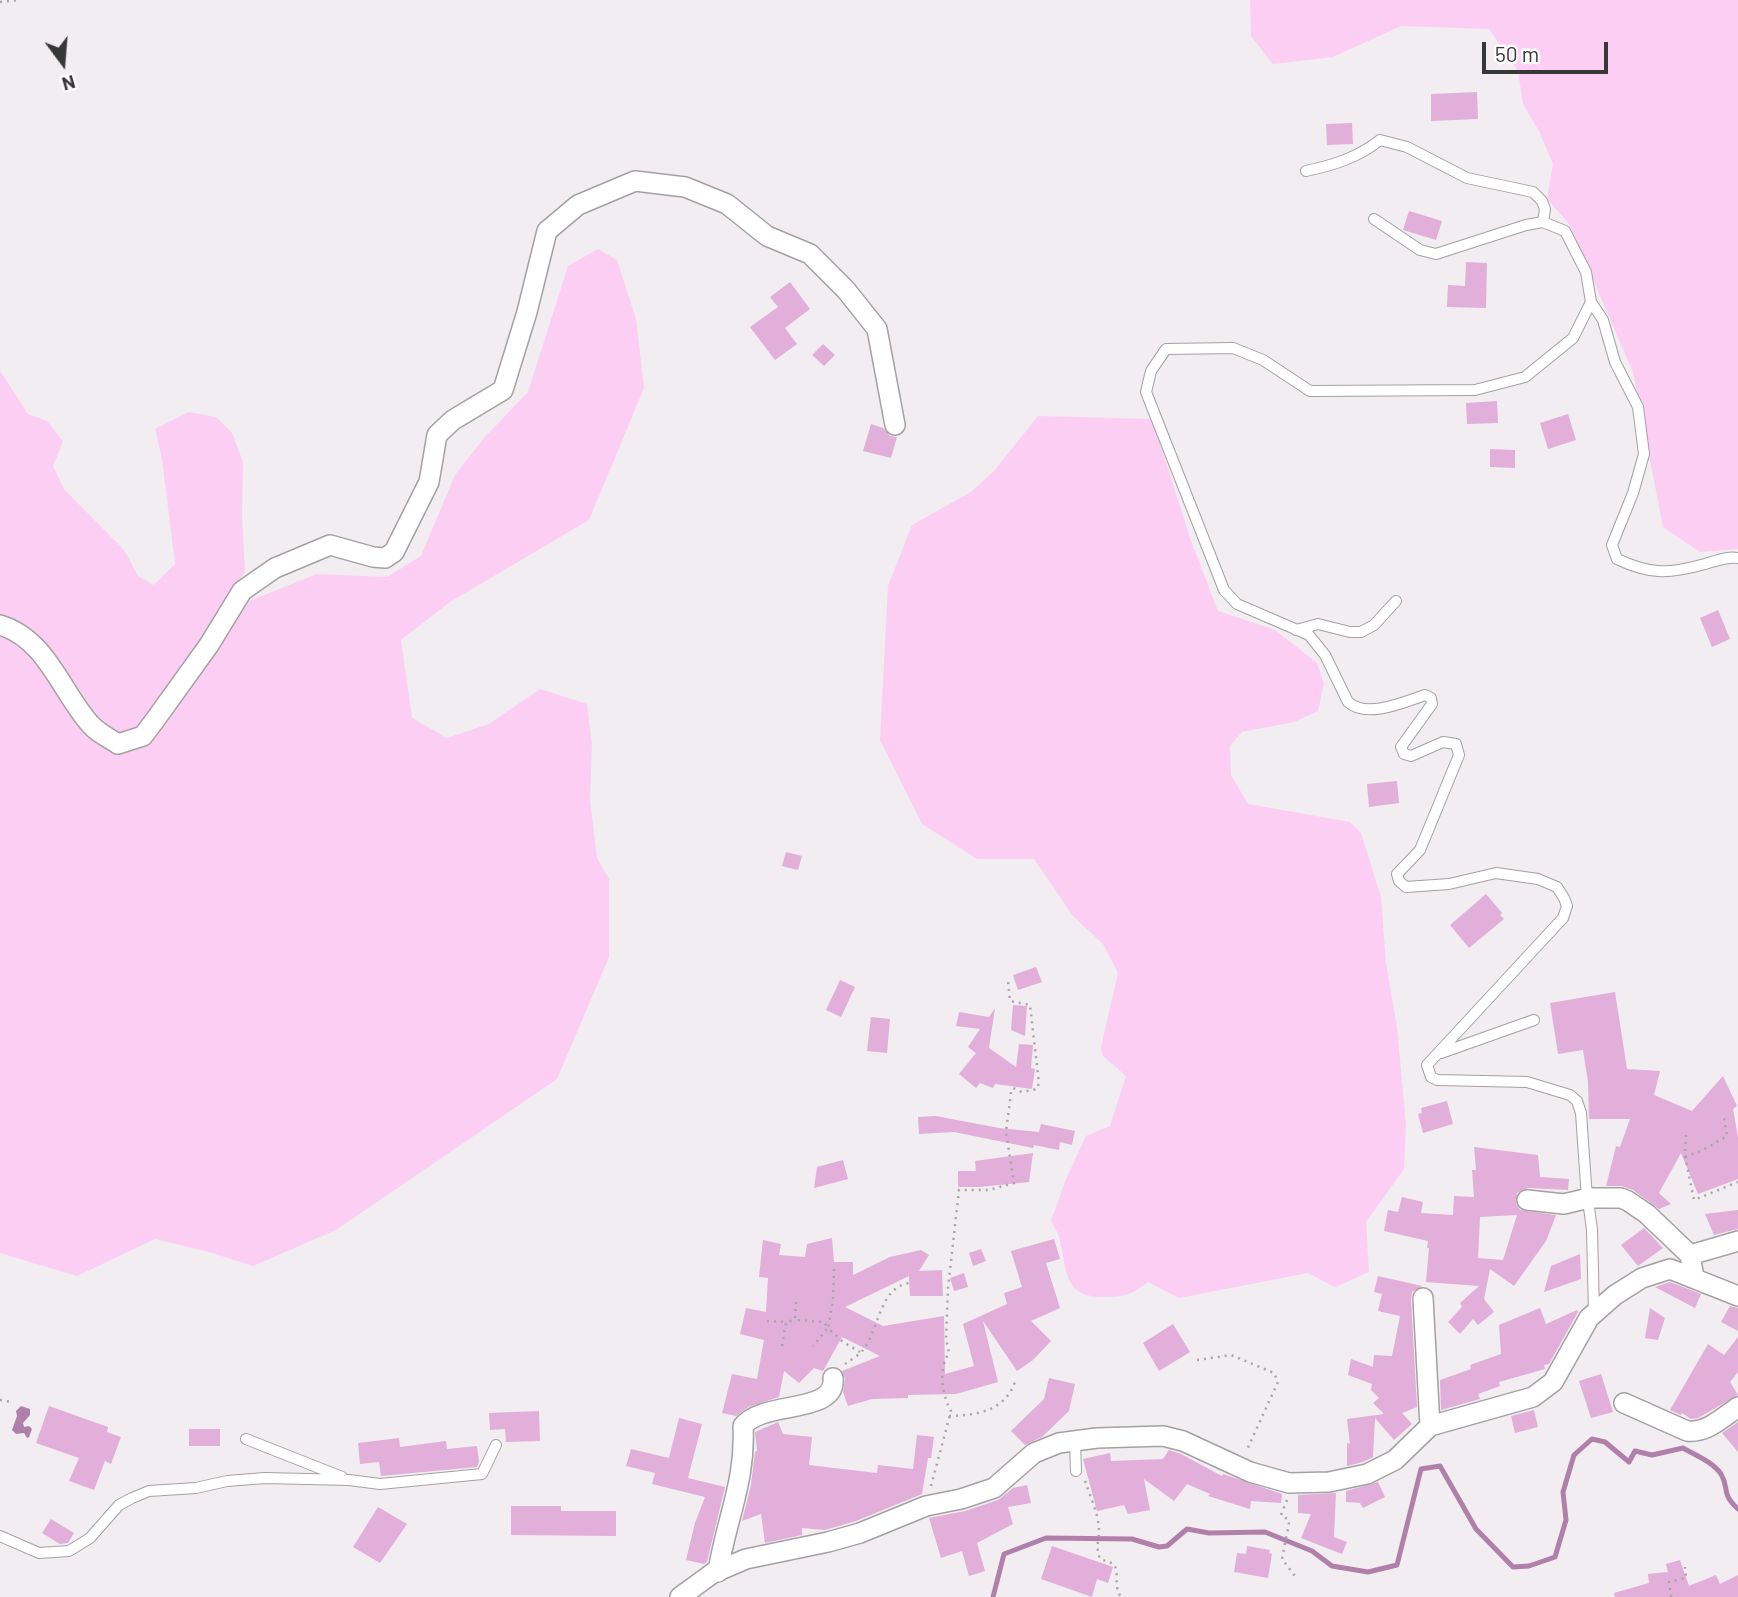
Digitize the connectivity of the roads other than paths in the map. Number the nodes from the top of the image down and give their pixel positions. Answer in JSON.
{"nodes":[{"id":1,"x":1306,"y":170,"type":"dead end"},
{"id":2,"x":1374,"y":219,"type":"dead end"},
{"id":3,"x":1543,"y":222,"type":"junction"},
{"id":4,"x":1591,"y":302,"type":"junction"},
{"id":5,"x":895,"y":425,"type":"dead end"},
{"id":6,"x":1738,"y":558,"type":"edge"},
{"id":7,"x":1395,"y":601,"type":"dead end"},
{"id":8,"x":0,"y":625,"type":"edge"},
{"id":9,"x":1295,"y":630,"type":"junction"},
{"id":10,"x":1534,"y":1020,"type":"dead end"},
{"id":11,"x":1437,"y":1054,"type":"junction"},
{"id":12,"x":1589,"y":1198,"type":"junction"},
{"id":13,"x":1528,"y":1200,"type":"dead end"},
{"id":14,"x":1738,"y":1241,"type":"edge"},
{"id":15,"x":1689,"y":1255,"type":"junction"},
{"id":16,"x":1694,"y":1278,"type":"junction"},
{"id":17,"x":1738,"y":1296,"type":"edge"},
{"id":18,"x":1423,"y":1298,"type":"dead end"},
{"id":19,"x":1594,"y":1313,"type":"junction"},
{"id":20,"x":833,"y":1378,"type":"road end"},
{"id":21,"x":1624,"y":1403,"type":"dead end"},
{"id":22,"x":1738,"y":1406,"type":"edge"},
{"id":23,"x":1430,"y":1426,"type":"junction"},
{"id":24,"x":246,"y":1439,"type":"dead end"},
{"id":25,"x":1075,"y":1441,"type":"junction"},
{"id":26,"x":496,"y":1445,"type":"dead end"},
{"id":27,"x":1076,"y":1471,"type":"road end"},
{"id":28,"x":349,"y":1480,"type":"junction"},
{"id":29,"x":0,"y":1536,"type":"edge"},
{"id":30,"x":718,"y":1572,"type":"junction"},
{"id":31,"x":680,"y":1597,"type":"edge"}],
"edges":[{"from":1,"to":3,"type":"lane"},
{"from":2,"to":3,"type":"lane"},
{"from":3,"to":4,"type":"lane"},
{"from":4,"to":6,"type":"lane"},
{"from":4,"to":9,"type":"lane"},
{"from":5,"to":8,"type":"street"},
{"from":7,"to":9,"type":"lane"},
{"from":9,"to":11,"type":"lane"},
{"from":10,"to":11,"type":"lane"},
{"from":11,"to":12,"type":"lane"},
{"from":12,"to":13,"type":"street"},
{"from":12,"to":15,"type":"street"},
{"from":12,"to":19,"type":"lane"},
{"from":14,"to":15,"type":"street"},
{"from":15,"to":16,"type":"street"},
{"from":16,"to":17,"type":"street"},
{"from":16,"to":19,"type":"street"},
{"from":18,"to":23,"type":"street"},
{"from":19,"to":23,"type":"street"},
{"from":20,"to":30,"type":"street"},
{"from":21,"to":22,"type":"street"},
{"from":23,"to":25,"type":"street"},
{"from":24,"to":28,"type":"lane"},
{"from":25,"to":27,"type":"lane"},
{"from":25,"to":30,"type":"street"},
{"from":26,"to":28,"type":"lane"},
{"from":28,"to":29,"type":"lane"},
{"from":30,"to":31,"type":"street"}]}
